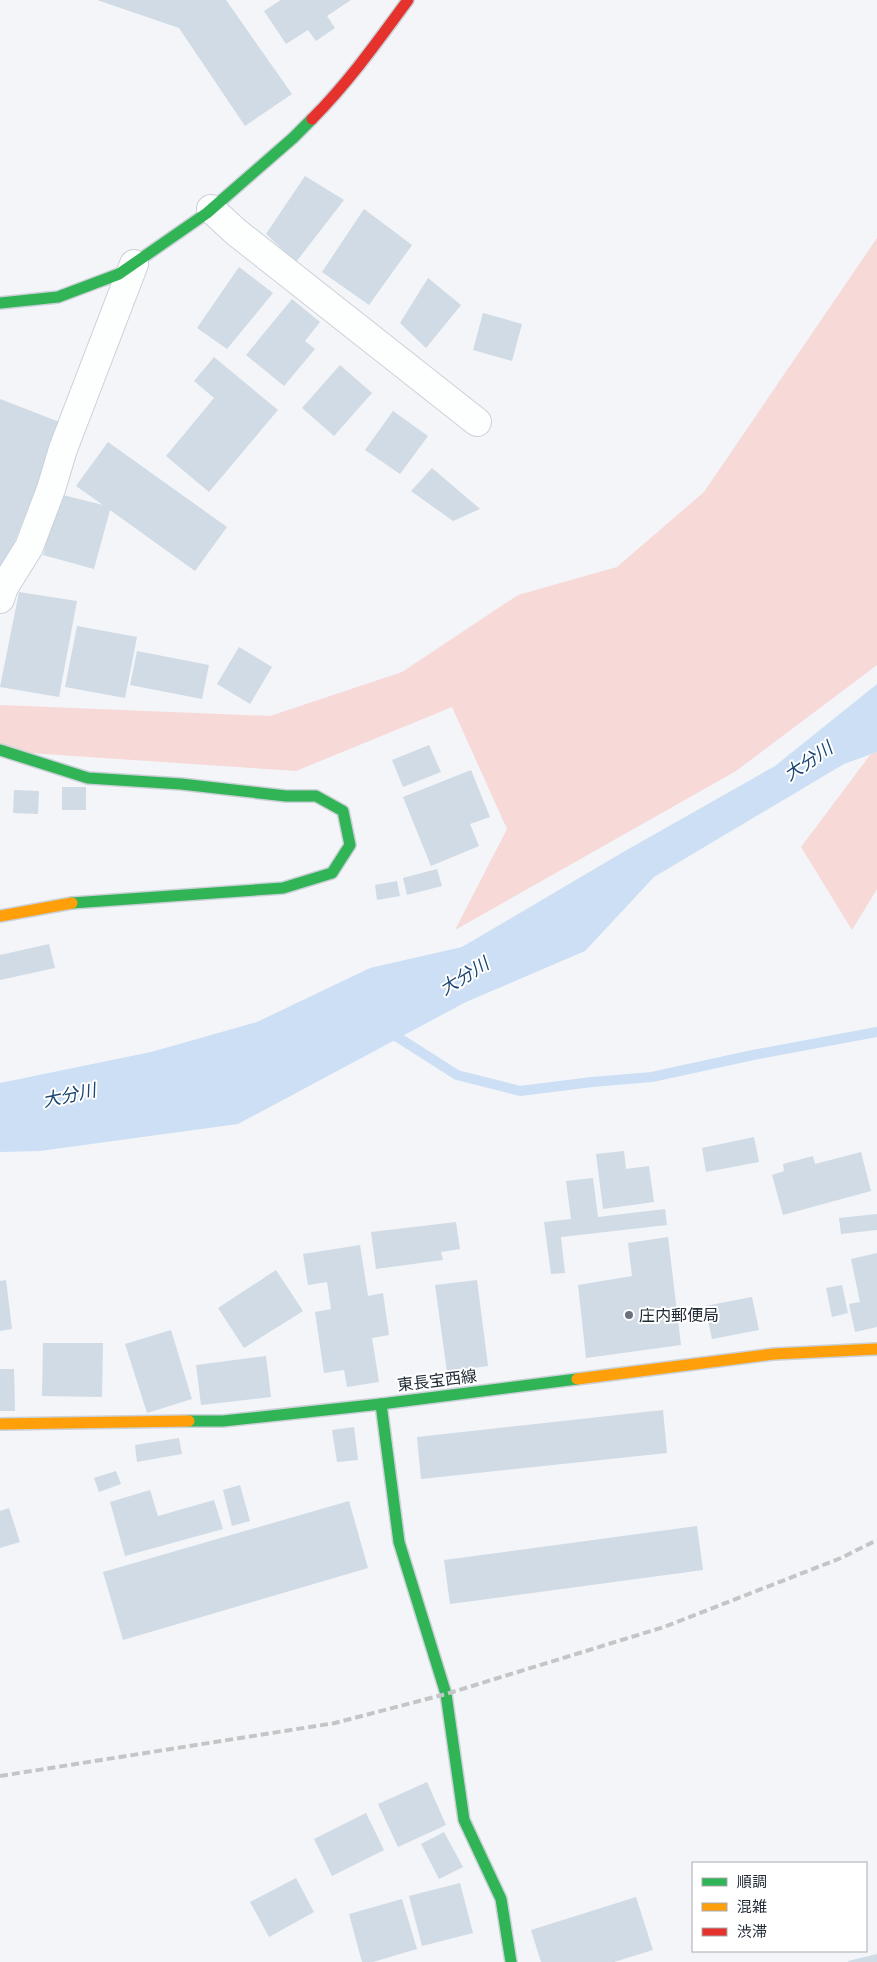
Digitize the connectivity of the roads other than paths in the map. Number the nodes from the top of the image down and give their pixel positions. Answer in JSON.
{"nodes":[{"id":1,"x":408,"y":0,"type":"edge"},
{"id":2,"x":211,"y":209,"type":"junction"},
{"id":3,"x":134,"y":264,"type":"junction"},
{"id":4,"x":0,"y":303,"type":"edge"},
{"id":5,"x":478,"y":422,"type":"dead end"},
{"id":6,"x":0,"y":599,"type":"edge"},
{"id":7,"x":0,"y":750,"type":"edge"},
{"id":8,"x":0,"y":916,"type":"edge"},
{"id":9,"x":877,"y":1349,"type":"edge"},
{"id":10,"x":381,"y":1404,"type":"junction"},
{"id":11,"x":0,"y":1424,"type":"edge"},
{"id":12,"x":511,"y":1962,"type":"edge"}],
"edges":[{"from":1,"to":2,"type":"street"},
{"from":2,"to":3,"type":"street"},
{"from":2,"to":5,"type":"street"},
{"from":3,"to":4,"type":"street"},
{"from":3,"to":6,"type":"street"},
{"from":7,"to":8,"type":"street"},
{"from":9,"to":10,"type":"street","name":"東長宝西線"},
{"from":10,"to":11,"type":"street","name":"東長宝西線"},
{"from":10,"to":12,"type":"street"}]}
